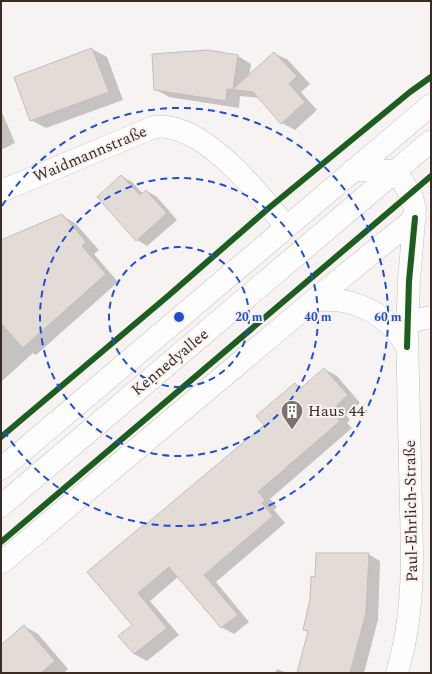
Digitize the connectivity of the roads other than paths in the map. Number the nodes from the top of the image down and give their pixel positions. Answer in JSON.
{"nodes":[{"id":1,"x":431,"y":105,"type":"edge"},
{"id":2,"x":431,"y":141,"type":"edge"},
{"id":3,"x":353,"y":170,"type":"junction"},
{"id":4,"x":396,"y":171,"type":"junction"},
{"id":5,"x":1,"y":191,"type":"edge"},
{"id":6,"x":415,"y":218,"type":"junction"},
{"id":7,"x":286,"y":227,"type":"junction"},
{"id":8,"x":313,"y":301,"type":"junction"},
{"id":9,"x":431,"y":317,"type":"edge"},
{"id":10,"x":408,"y":322,"type":"junction"},
{"id":11,"x":407,"y":347,"type":"junction"},
{"id":12,"x":1,"y":469,"type":"edge"},
{"id":13,"x":1,"y":506,"type":"edge"},
{"id":14,"x":1,"y":563,"type":"edge"},
{"id":15,"x":397,"y":673,"type":"edge"}],
"edges":[{"from":1,"to":3,"type":"street","name":"Kennedyallee"},
{"from":2,"to":4,"type":"street","name":"Kennedyallee"},
{"from":3,"to":4,"type":"street"},
{"from":3,"to":7,"type":"street","name":"Kennedyallee"},
{"from":4,"to":6,"type":"street","name":"Paul-Ehrlich-Straße"},
{"from":4,"to":13,"type":"street","name":"Kennedyallee"},
{"from":5,"to":7,"type":"street","name":"Waidmannstraße"},
{"from":6,"to":8,"type":"street"},
{"from":6,"to":10,"type":"street","name":"Paul-Ehrlich-Straße"},
{"from":7,"to":12,"type":"street","name":"Kennedyallee"},
{"from":8,"to":11,"type":"street"},
{"from":8,"to":14,"type":"street"},
{"from":9,"to":10,"type":"street"},
{"from":10,"to":11,"type":"street","name":"Paul-Ehrlich-Straße"},
{"from":11,"to":15,"type":"street","name":"Paul-Ehrlich-Straße"}]}
